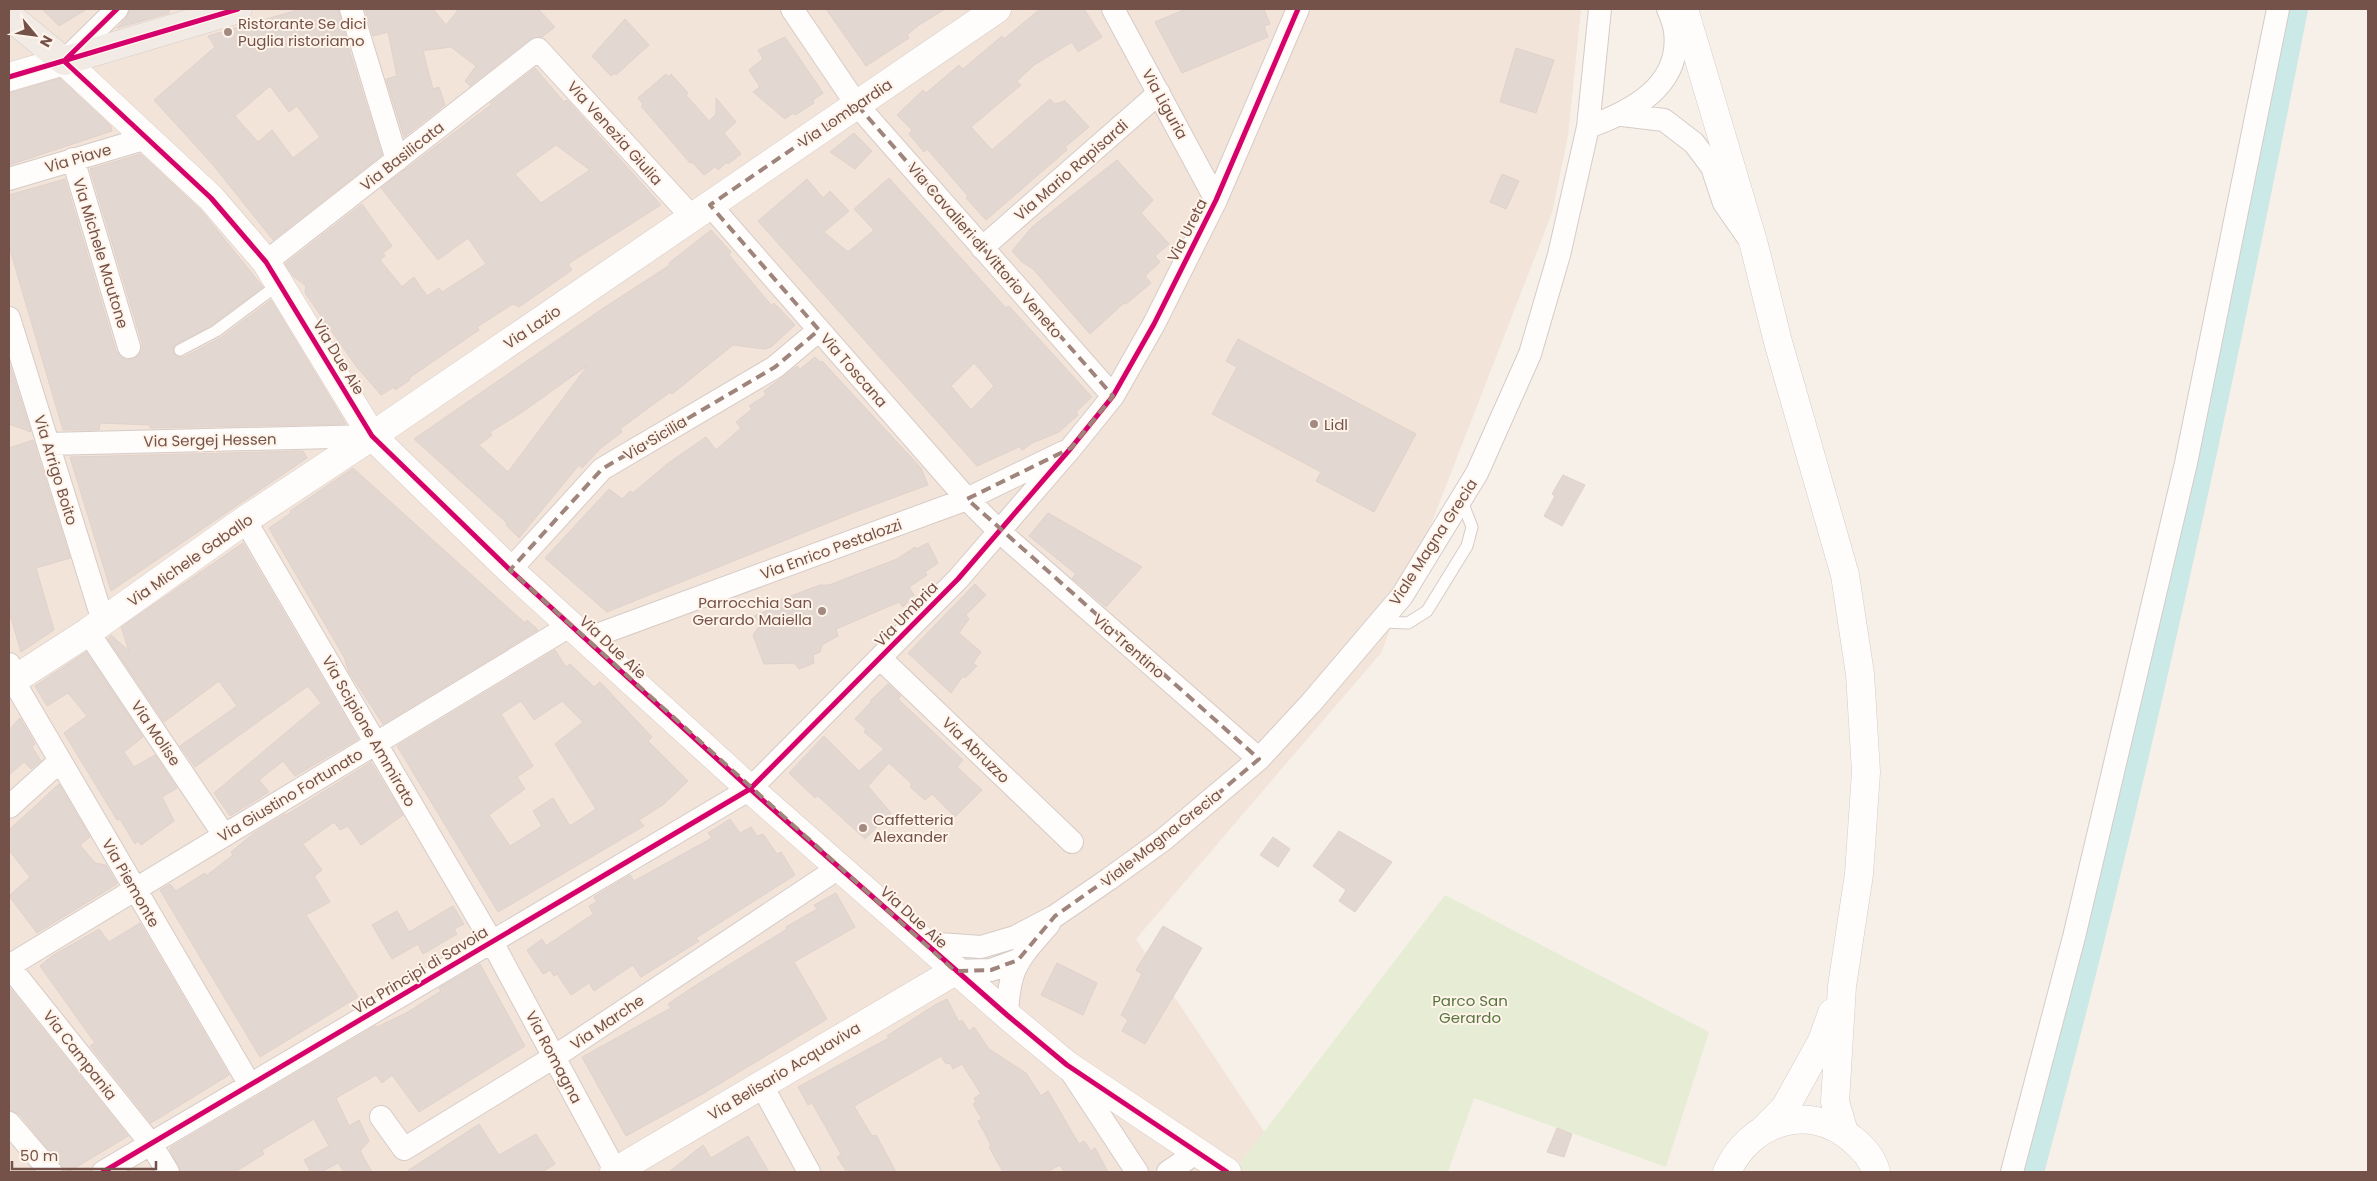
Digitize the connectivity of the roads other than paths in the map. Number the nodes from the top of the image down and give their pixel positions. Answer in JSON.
{"nodes":[{"id":1,"x":117,"y":9,"type":"edge"},
{"id":2,"x":238,"y":9,"type":"edge"},
{"id":3,"x":351,"y":9,"type":"edge"},
{"id":4,"x":792,"y":9,"type":"edge"},
{"id":5,"x":997,"y":9,"type":"edge"},
{"id":6,"x":1113,"y":9,"type":"edge"},
{"id":7,"x":1298,"y":9,"type":"edge"},
{"id":8,"x":1600,"y":9,"type":"edge"},
{"id":9,"x":1668,"y":9,"type":"edge"},
{"id":10,"x":1684,"y":9,"type":"edge"},
{"id":11,"x":2278,"y":9,"type":"edge"},
{"id":12,"x":9,"y":16,"type":"edge"},
{"id":13,"x":538,"y":49,"type":"joint"},
{"id":14,"x":64,"y":61,"type":"junction"},
{"id":15,"x":9,"y":77,"type":"edge"},
{"id":16,"x":1159,"y":93,"type":"junction"},
{"id":17,"x":856,"y":105,"type":"junction"},
{"id":18,"x":1622,"y":115,"type":"junction"},
{"id":19,"x":1588,"y":127,"type":"junction"},
{"id":20,"x":147,"y":138,"type":"junction"},
{"id":21,"x":73,"y":159,"type":"junction"},
{"id":22,"x":397,"y":160,"type":"junction"},
{"id":23,"x":9,"y":179,"type":"edge"},
{"id":24,"x":1216,"y":200,"type":"junction"},
{"id":25,"x":701,"y":211,"type":"junction"},
{"id":26,"x":1754,"y":245,"type":"junction"},
{"id":27,"x":982,"y":248,"type":"junction"},
{"id":28,"x":273,"y":273,"type":"junction"},
{"id":29,"x":9,"y":318,"type":"edge"},
{"id":30,"x":819,"y":330,"type":"junction"},
{"id":31,"x":129,"y":347,"type":"dead end"},
{"id":32,"x":180,"y":350,"type":"dead end"},
{"id":33,"x":1113,"y":396,"type":"junction"},
{"id":34,"x":372,"y":436,"type":"junction"},
{"id":35,"x":48,"y":444,"type":"junction"},
{"id":36,"x":1071,"y":448,"type":"junction"},
{"id":37,"x":967,"y":498,"type":"junction"},
{"id":38,"x":1461,"y":499,"type":"junction"},
{"id":39,"x":245,"y":520,"type":"junction"},
{"id":40,"x":1000,"y":532,"type":"junction"},
{"id":41,"x":510,"y":570,"type":"junction"},
{"id":42,"x":1379,"y":622,"type":"junction"},
{"id":43,"x":96,"y":627,"type":"junction"},
{"id":44,"x":578,"y":632,"type":"junction"},
{"id":45,"x":881,"y":659,"type":"junction"},
{"id":46,"x":10,"y":676,"type":"edge"},
{"id":47,"x":376,"y":743,"type":"junction"},
{"id":48,"x":1259,"y":759,"type":"junction"},
{"id":49,"x":60,"y":761,"type":"junction"},
{"id":50,"x":750,"y":789,"type":"junction"},
{"id":51,"x":9,"y":807,"type":"edge"},
{"id":52,"x":224,"y":835,"type":"junction"},
{"id":53,"x":1072,"y":842,"type":"dead end"},
{"id":54,"x":840,"y":867,"type":"junction"},
{"id":55,"x":135,"y":889,"type":"junction"},
{"id":56,"x":1055,"y":916,"type":"junction"},
{"id":57,"x":492,"y":942,"type":"junction"},
{"id":58,"x":924,"y":943,"type":"junction"},
{"id":59,"x":981,"y":948,"type":"junction"},
{"id":60,"x":1018,"y":960,"type":"junction"},
{"id":61,"x":9,"y":966,"type":"edge"},
{"id":62,"x":955,"y":971,"type":"junction"},
{"id":63,"x":1842,"y":986,"type":"junction"},
{"id":64,"x":1007,"y":1015,"type":"junction"},
{"id":65,"x":554,"y":1057,"type":"junction"},
{"id":66,"x":1067,"y":1065,"type":"junction"},
{"id":67,"x":761,"y":1084,"type":"junction"},
{"id":68,"x":250,"y":1085,"type":"junction"},
{"id":69,"x":381,"y":1117,"type":"dead end"},
{"id":70,"x":9,"y":1123,"type":"edge"},
{"id":71,"x":1764,"y":1129,"type":"junction"},
{"id":72,"x":1844,"y":1132,"type":"junction"},
{"id":73,"x":151,"y":1144,"type":"junction"},
{"id":74,"x":1197,"y":1152,"type":"junction"},
{"id":75,"x":51,"y":1172,"type":"edge"},
{"id":76,"x":103,"y":1172,"type":"edge"},
{"id":77,"x":168,"y":1172,"type":"edge"},
{"id":78,"x":615,"y":1172,"type":"edge"},
{"id":79,"x":809,"y":1172,"type":"edge"},
{"id":80,"x":1137,"y":1172,"type":"edge"},
{"id":81,"x":1168,"y":1172,"type":"edge"},
{"id":82,"x":1227,"y":1172,"type":"edge"},
{"id":83,"x":1727,"y":1172,"type":"edge"},
{"id":84,"x":1876,"y":1172,"type":"edge"},
{"id":85,"x":2012,"y":1172,"type":"edge"}],
"edges":[{"from":1,"to":14,"type":"street"},
{"from":2,"to":14,"type":"main road"},
{"from":3,"to":22,"type":"street"},
{"from":4,"to":17,"type":"street","name":"Via Cavalieri di Vittorio Veneto"},
{"from":5,"to":17,"type":"street","name":"Via Lombardia"},
{"from":6,"to":16,"type":"street","name":"Via Liguria"},
{"from":7,"to":24,"type":"street","name":"Via Ureta"},
{"from":8,"to":19,"type":"street","name":"Viale Magna Grecia"},
{"from":9,"to":18,"type":"street"},
{"from":10,"to":26,"type":"street"},
{"from":11,"to":85,"type":"street"},
{"from":12,"to":14,"type":"main road"},
{"from":13,"to":22,"type":"street","name":"Via Basilicata"},
{"from":13,"to":25,"type":"street","name":"Via Venezia Giulia"},
{"from":14,"to":15,"type":"street"},
{"from":14,"to":20,"type":"street","name":"Via Due Aie"},
{"from":16,"to":24,"type":"street","name":"Via Liguria"},
{"from":16,"to":27,"type":"street","name":"Via Mario Rapisardi"},
{"from":17,"to":25,"type":"street","name":"Via Lombardia"},
{"from":17,"to":27,"type":"street","name":"Via Cavalieri di Vittorio Veneto"},
{"from":18,"to":19,"type":"street"},
{"from":18,"to":26,"type":"street"},
{"from":19,"to":38,"type":"street","name":"Viale Magna Grecia"},
{"from":20,"to":21,"type":"street","name":"Via Piave"},
{"from":20,"to":28,"type":"street","name":"Via Due Aie"},
{"from":21,"to":23,"type":"street","name":"Via Piave"},
{"from":21,"to":31,"type":"street","name":"Via Michele Mautone"},
{"from":22,"to":28,"type":"street","name":"Via Basilicata"},
{"from":24,"to":33,"type":"street","name":"Via Ureta"},
{"from":25,"to":30,"type":"street","name":"Via Toscana"},
{"from":25,"to":34,"type":"street","name":"Via Lazio"},
{"from":26,"to":63,"type":"street"},
{"from":27,"to":33,"type":"street","name":"Via Cavalieri di Vittorio Veneto"},
{"from":28,"to":32,"type":"lane"},
{"from":28,"to":34,"type":"street","name":"Via Due Aie"},
{"from":29,"to":35,"type":"street","name":"Via Arrigo Boito"},
{"from":30,"to":37,"type":"street","name":"Via Toscana"},
{"from":30,"to":41,"type":"street","name":"Via Sicilia"},
{"from":33,"to":36,"type":"street","name":"Via Ureta"},
{"from":34,"to":35,"type":"street","name":"Via Sergej Hessen"},
{"from":34,"to":39,"type":"street","name":"Via Michele Gaballo"},
{"from":34,"to":41,"type":"street","name":"Via Due Aie"},
{"from":35,"to":43,"type":"street","name":"Via Arrigo Boito"},
{"from":36,"to":37,"type":"street","name":"Via Enrico Pestalozzi"},
{"from":36,"to":40,"type":"street","name":"Via Umbria"},
{"from":37,"to":40,"type":"street","name":"Via Toscana"},
{"from":37,"to":44,"type":"street","name":"Via Enrico Pestalozzi"},
{"from":38,"to":42,"type":"street","name":"Viale Magna Grecia"},
{"from":38,"to":42,"type":"lane"},
{"from":39,"to":43,"type":"street","name":"Via Michele Gaballo"},
{"from":39,"to":47,"type":"street","name":"Via Scipione Ammirato"},
{"from":40,"to":45,"type":"street","name":"Via Umbria"},
{"from":40,"to":48,"type":"street","name":"Via Trentino"},
{"from":41,"to":44,"type":"street","name":"Via Due Aie"},
{"from":42,"to":48,"type":"street","name":"Viale Magna Grecia"},
{"from":43,"to":46,"type":"street","name":"Via Michele Gaballo"},
{"from":43,"to":52,"type":"street","name":"Via Molise"},
{"from":44,"to":47,"type":"street","name":"Via Giustino Fortunato"},
{"from":44,"to":50,"type":"street","name":"Via Due Aie"},
{"from":45,"to":50,"type":"street","name":"Via Umbria"},
{"from":45,"to":53,"type":"street","name":"Via Abruzzo"},
{"from":46,"to":49,"type":"street","name":"Via Piemonte"},
{"from":47,"to":52,"type":"street","name":"Via Giustino Fortunato"},
{"from":47,"to":57,"type":"street","name":"Via Scipione Ammirato"},
{"from":48,"to":56,"type":"street","name":"Viale Magna Grecia"},
{"from":49,"to":51,"type":"street"},
{"from":49,"to":55,"type":"street","name":"Via Piemonte"},
{"from":50,"to":54,"type":"street","name":"Via Due Aie"},
{"from":50,"to":57,"type":"street","name":"Via Principi di Savoia"},
{"from":52,"to":55,"type":"street","name":"Via Giustino Fortunato"},
{"from":54,"to":58,"type":"street","name":"Via Due Aie"},
{"from":54,"to":65,"type":"street","name":"Via Marche"},
{"from":55,"to":61,"type":"street","name":"Via Giustino Fortunato"},
{"from":55,"to":68,"type":"street","name":"Via Piemonte"},
{"from":56,"to":59,"type":"street","name":"Viale Magna Grecia"},
{"from":56,"to":60,"type":"street","name":"Viale Magna Grecia"},
{"from":57,"to":65,"type":"street","name":"Via Romagna"},
{"from":57,"to":68,"type":"street","name":"Via Principi di Savoia"},
{"from":58,"to":59,"type":"street","name":"Viale Magna Grecia"},
{"from":58,"to":62,"type":"street","name":"Via Due Aie"},
{"from":59,"to":62,"type":"street","name":"Viale Magna Grecia"},
{"from":60,"to":62,"type":"street"},
{"from":60,"to":64,"type":"street","name":"Viale Magna Grecia"},
{"from":61,"to":73,"type":"street","name":"Via Campania"},
{"from":62,"to":64,"type":"street","name":"Via Due Aie"},
{"from":62,"to":67,"type":"street","name":"Via Belisario Acquaviva"},
{"from":63,"to":71,"type":"street"},
{"from":63,"to":72,"type":"street"},
{"from":64,"to":66,"type":"street","name":"Via Due Aie"},
{"from":65,"to":69,"type":"street","name":"Via Marche"},
{"from":65,"to":78,"type":"street","name":"Via Romagna"},
{"from":66,"to":74,"type":"street","name":"Via Due Aie"},
{"from":66,"to":80,"type":"street"},
{"from":67,"to":78,"type":"street","name":"Via Belisario Acquaviva"},
{"from":67,"to":79,"type":"street"},
{"from":68,"to":73,"type":"street","name":"Via Principi di Savoia"},
{"from":70,"to":75,"type":"street"},
{"from":71,"to":72,"type":"street"},
{"from":71,"to":83,"type":"street"},
{"from":72,"to":84,"type":"street"},
{"from":73,"to":76,"type":"street","name":"Via Principi di Savoia"},
{"from":73,"to":77,"type":"street","name":"Via Campania"},
{"from":74,"to":81,"type":"street"},
{"from":74,"to":82,"type":"street","name":"Via Due Aie"}]}
